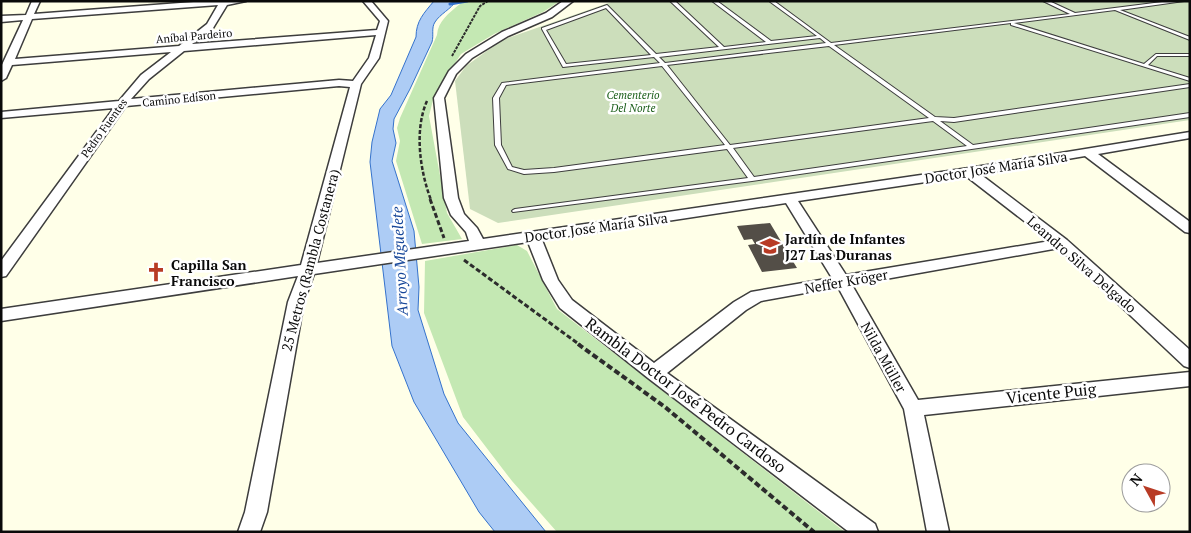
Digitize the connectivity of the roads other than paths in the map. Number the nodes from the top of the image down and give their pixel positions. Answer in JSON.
{"nodes":[{"id":1,"x":36,"y":1,"type":"edge"},
{"id":2,"x":242,"y":1,"type":"edge"},
{"id":3,"x":367,"y":1,"type":"edge"},
{"id":4,"x":569,"y":1,"type":"edge"},
{"id":5,"x":672,"y":1,"type":"edge"},
{"id":6,"x":714,"y":1,"type":"edge"},
{"id":7,"x":771,"y":1,"type":"edge"},
{"id":8,"x":1045,"y":1,"type":"edge"},
{"id":9,"x":1182,"y":1,"type":"edge"},
{"id":10,"x":224,"y":2,"type":"edge"},
{"id":11,"x":1115,"y":10,"type":"junction"},
{"id":12,"x":1076,"y":14,"type":"junction"},
{"id":13,"x":29,"y":17,"type":"junction"},
{"id":14,"x":1,"y":19,"type":"edge"},
{"id":15,"x":1010,"y":23,"type":"junction"},
{"id":16,"x":381,"y":32,"type":"junction"},
{"id":17,"x":820,"y":37,"type":"junction"},
{"id":18,"x":1190,"y":40,"type":"edge"},
{"id":19,"x":771,"y":43,"type":"junction"},
{"id":20,"x":829,"y":44,"type":"junction"},
{"id":21,"x":183,"y":48,"type":"junction"},
{"id":22,"x":723,"y":48,"type":"junction"},
{"id":23,"x":1190,"y":55,"type":"edge"},
{"id":24,"x":656,"y":57,"type":"junction"},
{"id":25,"x":9,"y":62,"type":"junction"},
{"id":26,"x":664,"y":66,"type":"junction"},
{"id":27,"x":1144,"y":66,"type":"junction"},
{"id":28,"x":1,"y":78,"type":"edge"},
{"id":29,"x":1190,"y":80,"type":"edge"},
{"id":30,"x":356,"y":84,"type":"junction"},
{"id":31,"x":1190,"y":85,"type":"edge"},
{"id":32,"x":120,"y":104,"type":"junction"},
{"id":33,"x":1,"y":115,"type":"edge"},
{"id":34,"x":1190,"y":115,"type":"edge"},
{"id":35,"x":934,"y":119,"type":"junction"},
{"id":36,"x":1190,"y":135,"type":"edge"},
{"id":37,"x":971,"y":146,"type":"junction"},
{"id":38,"x":729,"y":147,"type":"junction"},
{"id":39,"x":1089,"y":153,"type":"junction"},
{"id":40,"x":969,"y":172,"type":"junction"},
{"id":41,"x":752,"y":179,"type":"junction"},
{"id":42,"x":789,"y":198,"type":"junction"},
{"id":43,"x":515,"y":211,"type":"dead end"},
{"id":44,"x":1190,"y":229,"type":"edge"},
{"id":45,"x":533,"y":236,"type":"junction"},
{"id":46,"x":1062,"y":243,"type":"junction"},
{"id":47,"x":478,"y":244,"type":"junction"},
{"id":48,"x":308,"y":269,"type":"junction"},
{"id":49,"x":1,"y":272,"type":"edge"},
{"id":50,"x":842,"y":281,"type":"junction"},
{"id":51,"x":1,"y":314,"type":"edge"},
{"id":52,"x":1190,"y":360,"type":"edge"},
{"id":53,"x":654,"y":372,"type":"junction"},
{"id":54,"x":1190,"y":379,"type":"edge"},
{"id":55,"x":913,"y":408,"type":"junction"},
{"id":56,"x":250,"y":532,"type":"edge"},
{"id":57,"x":867,"y":532,"type":"edge"},
{"id":58,"x":938,"y":532,"type":"edge"}],
"edges":[{"from":1,"to":13,"type":"street"},
{"from":2,"to":10,"type":"street"},
{"from":3,"to":16,"type":"street"},
{"from":4,"to":47,"type":"street"},
{"from":5,"to":22,"type":"lane"},
{"from":6,"to":19,"type":"lane"},
{"from":7,"to":17,"type":"lane"},
{"from":8,"to":12,"type":"lane"},
{"from":9,"to":11,"type":"lane"},
{"from":10,"to":13,"type":"street"},
{"from":10,"to":21,"type":"street","name":"Pedro Fuentes"},
{"from":11,"to":12,"type":"lane"},
{"from":11,"to":18,"type":"lane"},
{"from":12,"to":15,"type":"lane"},
{"from":13,"to":14,"type":"street"},
{"from":13,"to":25,"type":"street"},
{"from":15,"to":20,"type":"lane"},
{"from":15,"to":27,"type":"lane"},
{"from":16,"to":21,"type":"street","name":"Aníbal Pardeiro"},
{"from":16,"to":30,"type":"street","name":"25 Metros (Rambla Costanera)"},
{"from":17,"to":19,"type":"lane"},
{"from":17,"to":20,"type":"lane"},
{"from":19,"to":22,"type":"lane"},
{"from":20,"to":26,"type":"lane"},
{"from":20,"to":35,"type":"lane"},
{"from":21,"to":25,"type":"street","name":"Aníbal Pardeiro"},
{"from":21,"to":32,"type":"street","name":"Pedro Fuentes"},
{"from":22,"to":24,"type":"lane"},
{"from":23,"to":27,"type":"lane"},
{"from":24,"to":24,"type":"lane"},
{"from":24,"to":26,"type":"lane"},
{"from":25,"to":28,"type":"street"},
{"from":26,"to":38,"type":"lane"},
{"from":26,"to":38,"type":"lane"},
{"from":27,"to":29,"type":"lane"},
{"from":30,"to":32,"type":"street","name":"Camino Edison"},
{"from":30,"to":48,"type":"street","name":"25 Metros (Rambla Costanera)"},
{"from":31,"to":35,"type":"lane"},
{"from":32,"to":33,"type":"street","name":"Camino Edison"},
{"from":32,"to":49,"type":"street","name":"Pedro Fuentes"},
{"from":34,"to":37,"type":"lane"},
{"from":35,"to":37,"type":"lane"},
{"from":35,"to":38,"type":"lane"},
{"from":36,"to":39,"type":"street","name":"Doctor José María Silva"},
{"from":37,"to":41,"type":"lane"},
{"from":38,"to":41,"type":"lane"},
{"from":39,"to":40,"type":"street","name":"Doctor José María Silva"},
{"from":39,"to":44,"type":"street"},
{"from":40,"to":42,"type":"street","name":"Doctor José María Silva"},
{"from":40,"to":46,"type":"street","name":"Leandro Silva Delgado"},
{"from":41,"to":43,"type":"lane"},
{"from":42,"to":45,"type":"street","name":"Doctor José María Silva"},
{"from":42,"to":50,"type":"street","name":"Nilda Müller"},
{"from":45,"to":47,"type":"street","name":"Doctor José María Silva"},
{"from":45,"to":53,"type":"street","name":"Rambla Doctor José Pedro Cardoso"},
{"from":46,"to":50,"type":"street","name":"Neffer Kröger"},
{"from":46,"to":52,"type":"street","name":"Leandro Silva Delgado"},
{"from":47,"to":48,"type":"street","name":"Doctor José María Silva"},
{"from":48,"to":51,"type":"street","name":"Doctor José María Silva"},
{"from":48,"to":56,"type":"street","name":"25 Metros (Rambla Costanera)"},
{"from":50,"to":53,"type":"street","name":"Neffer Kröger"},
{"from":50,"to":55,"type":"street","name":"Nilda Müller"},
{"from":53,"to":57,"type":"street","name":"Rambla Doctor José Pedro Cardoso"},
{"from":54,"to":55,"type":"street","name":"Vicente Puig"},
{"from":55,"to":58,"type":"street","name":"Nilda Müller"}]}
